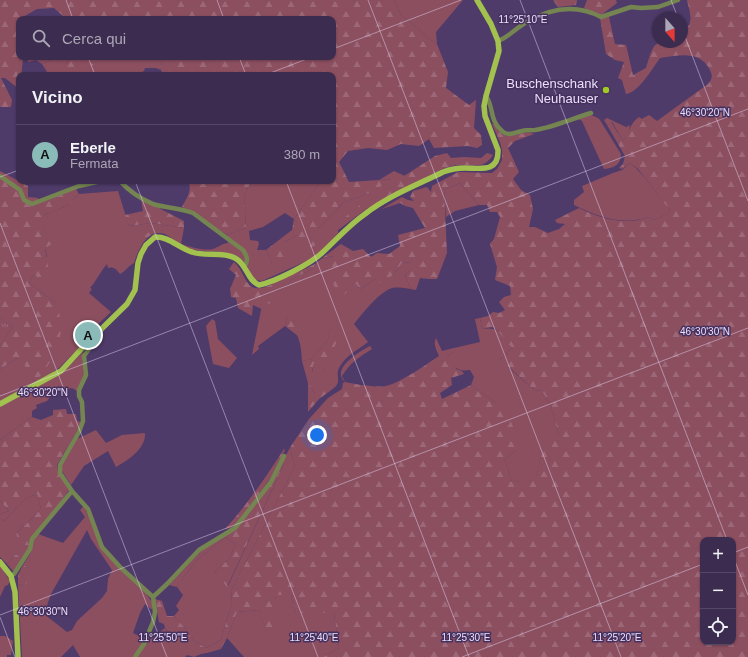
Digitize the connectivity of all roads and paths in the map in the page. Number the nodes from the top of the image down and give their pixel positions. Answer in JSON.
{"nodes":[{"id":1,"x":477,"y":0,"type":"edge"},
{"id":2,"x":678,"y":0,"type":"edge"},
{"id":3,"x":498,"y":41,"type":"junction"},
{"id":4,"x":486,"y":96,"type":"junction"},
{"id":5,"x":591,"y":113,"type":"dead end"},
{"id":6,"x":0,"y":176,"type":"edge"},
{"id":7,"x":89,"y":184,"type":"edge"},
{"id":8,"x":123,"y":184,"type":"edge"},
{"id":9,"x":244,"y":267,"type":"junction"},
{"id":10,"x":96,"y":335,"type":"junction"},
{"id":11,"x":0,"y":404,"type":"edge"},
{"id":12,"x":284,"y":456,"type":"dead end"},
{"id":13,"x":72,"y":490,"type":"junction"},
{"id":14,"x":0,"y":562,"type":"edge"},
{"id":15,"x":11,"y":576,"type":"junction"},
{"id":16,"x":152,"y":597,"type":"junction"},
{"id":17,"x":18,"y":657,"type":"edge"},
{"id":18,"x":135,"y":657,"type":"edge"}],
"edges":[{"from":1,"to":3,"type":"main road"},
{"from":2,"to":3,"type":"street"},
{"from":3,"to":4,"type":"main road"},
{"from":4,"to":5,"type":"street"},
{"from":4,"to":9,"type":"main road"},
{"from":6,"to":7,"type":"street"},
{"from":8,"to":9,"type":"street"},
{"from":9,"to":10,"type":"main road"},
{"from":10,"to":11,"type":"main road"},
{"from":10,"to":13,"type":"street"},
{"from":12,"to":16,"type":"street"},
{"from":13,"to":15,"type":"street"},
{"from":13,"to":16,"type":"street"},
{"from":14,"to":15,"type":"main road"},
{"from":15,"to":17,"type":"main road"},
{"from":16,"to":18,"type":"street"}]}
